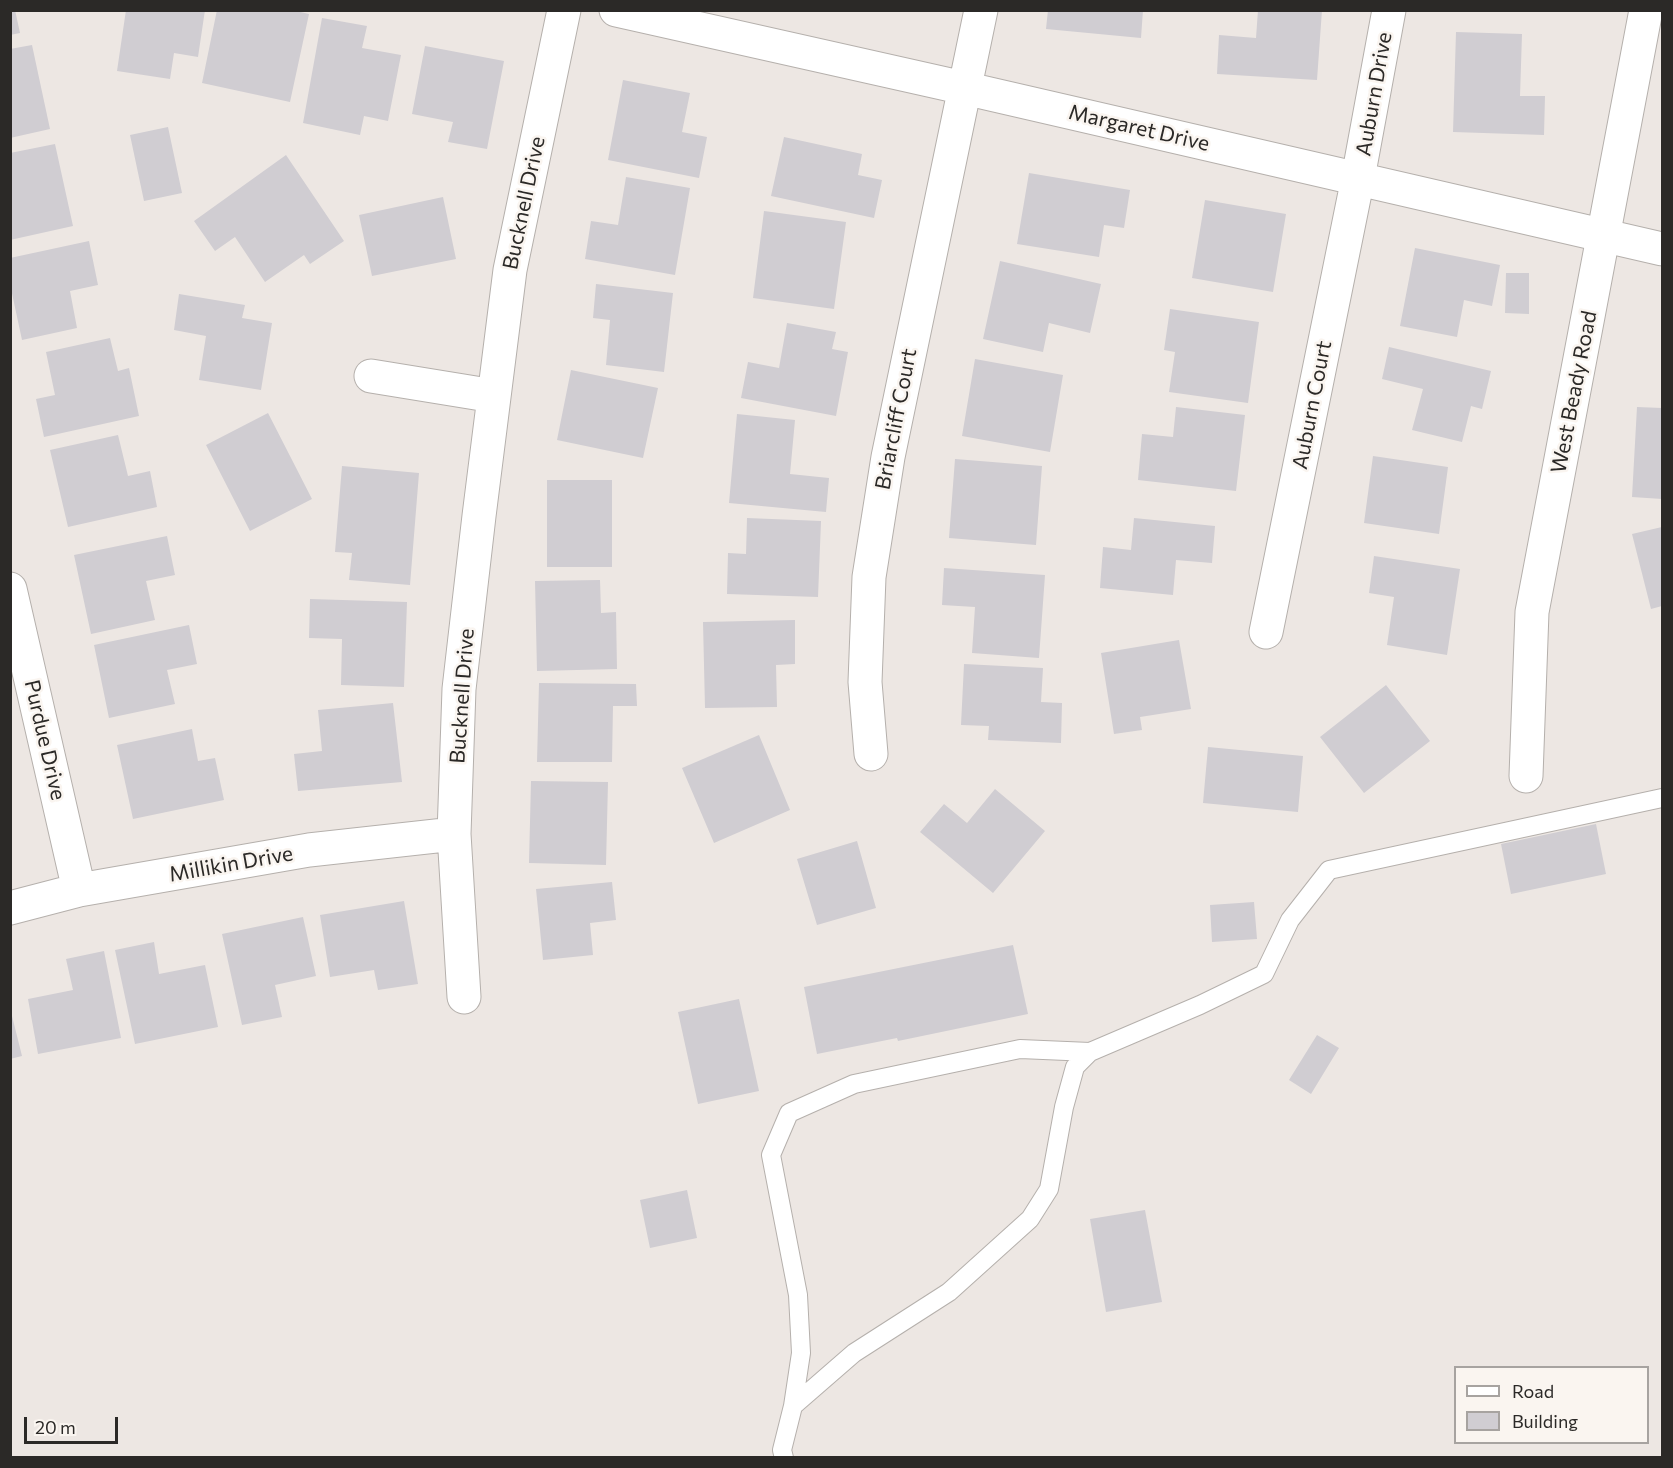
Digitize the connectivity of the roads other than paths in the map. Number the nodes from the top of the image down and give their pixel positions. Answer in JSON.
{"nodes":[{"id":1,"x":564,"y":10,"type":"edge"},
{"id":2,"x":616,"y":10,"type":"edge"},
{"id":3,"x":981,"y":10,"type":"edge"},
{"id":4,"x":1389,"y":10,"type":"edge"},
{"id":5,"x":1646,"y":10,"type":"edge"},
{"id":6,"x":964,"y":88,"type":"junction"},
{"id":7,"x":1358,"y":178,"type":"junction"},
{"id":8,"x":1604,"y":236,"type":"junction"},
{"id":9,"x":1662,"y":249,"type":"edge"},
{"id":10,"x":371,"y":376,"type":"dead end"},
{"id":11,"x":494,"y":396,"type":"junction"},
{"id":12,"x":10,"y":589,"type":"edge"},
{"id":13,"x":1266,"y":632,"type":"dead end"},
{"id":14,"x":871,"y":754,"type":"dead end"},
{"id":15,"x":1526,"y":776,"type":"dead end"},
{"id":16,"x":1662,"y":798,"type":"edge"},
{"id":17,"x":454,"y":834,"type":"junction"},
{"id":18,"x":80,"y":890,"type":"junction"},
{"id":19,"x":10,"y":908,"type":"edge"},
{"id":20,"x":464,"y":997,"type":"dead end"},
{"id":21,"x":1090,"y":1052,"type":"junction"},
{"id":22,"x":793,"y":1406,"type":"junction"},
{"id":23,"x":784,"y":1458,"type":"edge"}],
"edges":[{"from":1,"to":11,"type":"street","name":"Bucknell Drive"},
{"from":2,"to":6,"type":"street","name":"Margaret Drive"},
{"from":3,"to":6,"type":"street","name":"Briarcliff Court"},
{"from":4,"to":7,"type":"street","name":"Auburn Drive"},
{"from":5,"to":8,"type":"street","name":"West Beady Road"},
{"from":6,"to":7,"type":"street","name":"Margaret Drive"},
{"from":6,"to":14,"type":"street","name":"Briarcliff Court"},
{"from":7,"to":8,"type":"street","name":"Margaret Drive"},
{"from":7,"to":13,"type":"street","name":"Auburn Court"},
{"from":8,"to":9,"type":"street","name":"Margaret Drive"},
{"from":8,"to":15,"type":"street","name":"West Beady Road"},
{"from":10,"to":11,"type":"street"},
{"from":11,"to":17,"type":"street","name":"Bucknell Drive"},
{"from":12,"to":18,"type":"street","name":"Purdue Drive"},
{"from":16,"to":21,"type":"lane"},
{"from":17,"to":18,"type":"street","name":"Millikin Drive"},
{"from":17,"to":20,"type":"street","name":"Bucknell Drive"},
{"from":18,"to":19,"type":"street","name":"Millikin Drive"},
{"from":21,"to":22,"type":"lane"},
{"from":21,"to":22,"type":"lane"},
{"from":22,"to":23,"type":"lane"}]}
